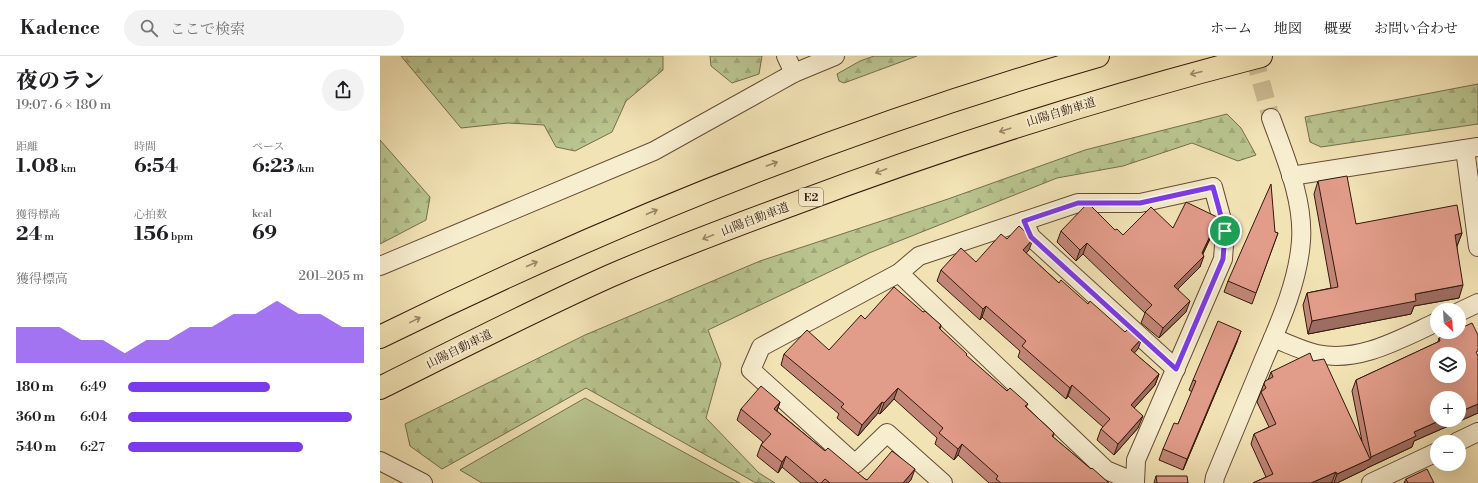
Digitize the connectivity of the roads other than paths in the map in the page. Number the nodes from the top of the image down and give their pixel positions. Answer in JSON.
{"nodes":[{"id":1,"x":786,"y":56,"type":"edge"},
{"id":2,"x":835,"y":56,"type":"edge"},
{"id":3,"x":1098,"y":56,"type":"edge"},
{"id":4,"x":1261,"y":56,"type":"edge"},
{"id":5,"x":794,"y":73,"type":"junction"},
{"id":6,"x":1271,"y":118,"type":"tunnel mouth"},
{"id":7,"x":1472,"y":148,"type":"edge"},
{"id":8,"x":1291,"y":176,"type":"junction"},
{"id":9,"x":1024,"y":221,"type":"junction"},
{"id":10,"x":1478,"y":247,"type":"edge"},
{"id":11,"x":380,"y":266,"type":"edge"},
{"id":12,"x":899,"y":273,"type":"junction"},
{"id":13,"x":1478,"y":303,"type":"edge"},
{"id":14,"x":1466,"y":309,"type":"edge"},
{"id":15,"x":1430,"y":325,"type":"edge"},
{"id":16,"x":380,"y":337,"type":"edge"},
{"id":17,"x":1273,"y":338,"type":"junction"},
{"id":18,"x":1176,"y":369,"type":"junction"},
{"id":19,"x":380,"y":388,"type":"edge"},
{"id":20,"x":1478,"y":432,"type":"edge"},
{"id":21,"x":1466,"y":438,"type":"edge"},
{"id":22,"x":1430,"y":455,"type":"edge"},
{"id":23,"x":380,"y":461,"type":"edge"},
{"id":24,"x":1135,"y":482,"type":"edge"},
{"id":25,"x":423,"y":483,"type":"edge"},
{"id":26,"x":943,"y":483,"type":"edge"},
{"id":27,"x":1214,"y":483,"type":"edge"},
{"id":28,"x":1371,"y":483,"type":"edge"}],
"edges":[{"from":1,"to":5,"type":"street"},
{"from":2,"to":5,"type":"street"},
{"from":16,"to":3,"type":"highway","one_way":true},
{"from":4,"to":19,"type":"highway","name":"山陽自動車道","number":"E2","one_way":true},
{"from":5,"to":11,"type":"street"},
{"from":6,"to":8,"type":"street"},
{"from":7,"to":8,"type":"street"},
{"from":7,"to":10,"type":"street"},
{"from":8,"to":17,"type":"street"},
{"from":9,"to":12,"type":"street"},
{"from":9,"to":18,"type":"street"},
{"from":9,"to":18,"type":"street"},
{"from":12,"to":24,"type":"street"},
{"from":12,"to":26,"type":"street"},
{"from":13,"to":14,"type":"street"},
{"from":15,"to":17,"type":"street"},
{"from":17,"to":27,"type":"street"},
{"from":18,"to":24,"type":"street"},
{"from":20,"to":21,"type":"street"},
{"from":22,"to":28,"type":"street"},
{"from":23,"to":25,"type":"street"}]}
